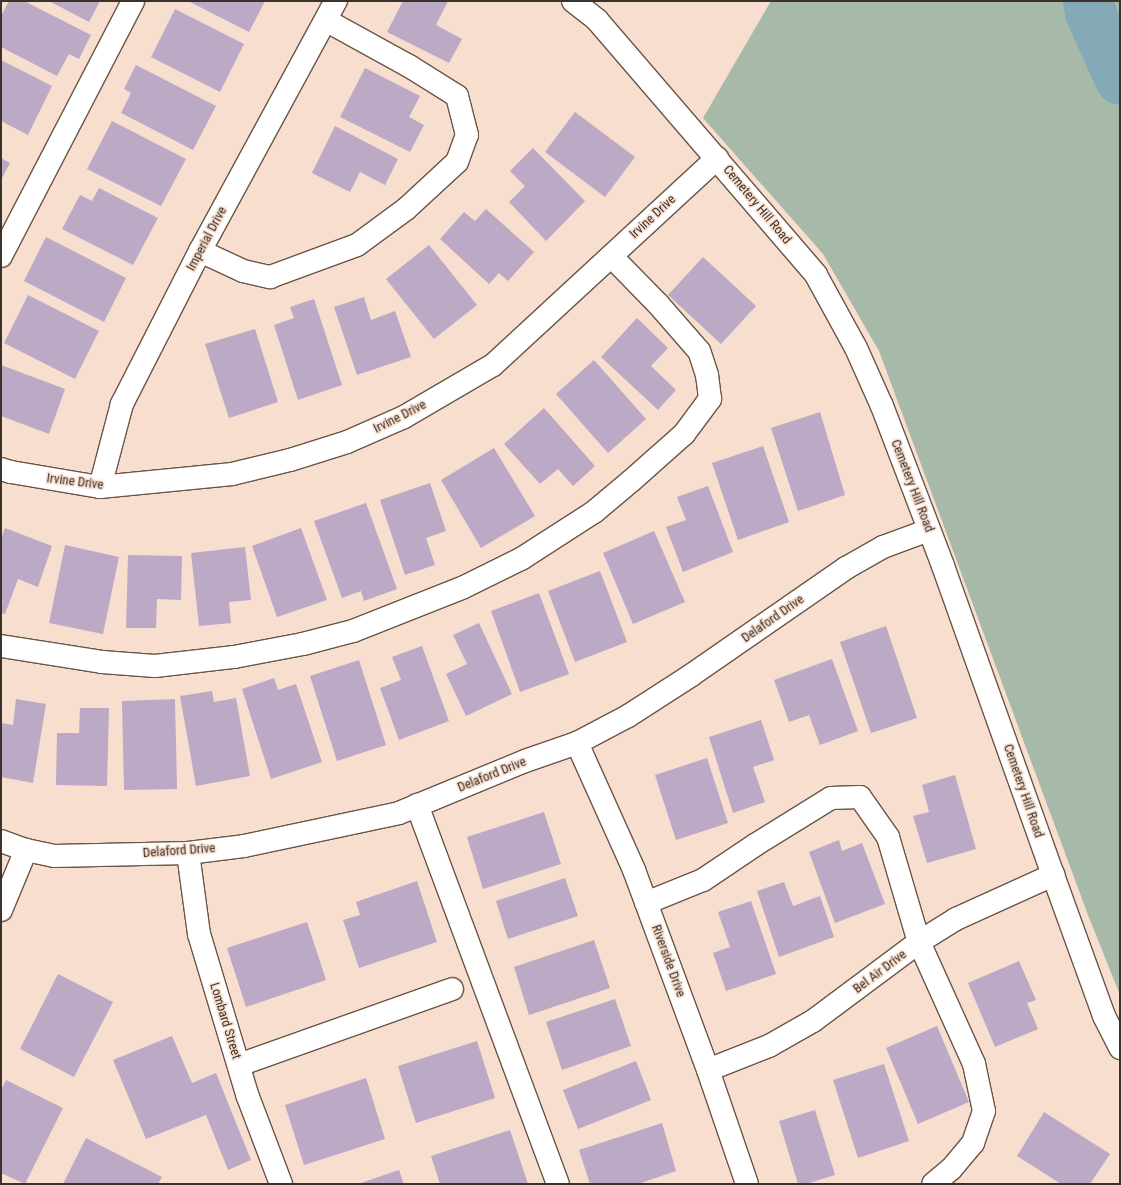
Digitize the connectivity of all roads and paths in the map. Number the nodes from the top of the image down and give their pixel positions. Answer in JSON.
{"nodes":[{"id":1,"x":133,"y":1,"type":"edge"},
{"id":2,"x":336,"y":1,"type":"edge"},
{"id":3,"x":584,"y":4,"type":"edge"},
{"id":4,"x":327,"y":21,"type":"junction"},
{"id":5,"x":717,"y":158,"type":"junction"},
{"id":6,"x":200,"y":251,"type":"junction"},
{"id":7,"x":1,"y":256,"type":"edge"},
{"id":8,"x":611,"y":256,"type":"junction"},
{"id":9,"x":1,"y":469,"type":"edge"},
{"id":10,"x":100,"y":487,"type":"junction"},
{"id":11,"x":929,"y":530,"type":"junction"},
{"id":12,"x":1,"y":646,"type":"edge"},
{"id":13,"x":577,"y":743,"type":"junction"},
{"id":14,"x":417,"y":805,"type":"junction"},
{"id":15,"x":1,"y":841,"type":"edge"},
{"id":16,"x":26,"y":850,"type":"junction"},
{"id":17,"x":188,"y":853,"type":"junction"},
{"id":18,"x":1052,"y":875,"type":"junction"},
{"id":19,"x":646,"y":903,"type":"junction"},
{"id":20,"x":1,"y":910,"type":"edge"},
{"id":21,"x":919,"y":942,"type":"junction"},
{"id":22,"x":452,"y":989,"type":"dead end"},
{"id":23,"x":1120,"y":1048,"type":"edge"},
{"id":24,"x":239,"y":1065,"type":"junction"},
{"id":25,"x":708,"y":1070,"type":"junction"},
{"id":26,"x":281,"y":1184,"type":"edge"},
{"id":27,"x":558,"y":1184,"type":"edge"},
{"id":28,"x":747,"y":1184,"type":"edge"},
{"id":29,"x":933,"y":1184,"type":"edge"}],
"edges":[{"from":1,"to":7,"type":"street"},
{"from":2,"to":4,"type":"street","name":"Imperial Drive"},
{"from":3,"to":5,"type":"street","name":"Cemetery Hill Road"},
{"from":4,"to":6,"type":"street","name":"Imperial Drive"},
{"from":4,"to":6,"type":"street"},
{"from":5,"to":8,"type":"street","name":"Irvine Drive"},
{"from":5,"to":11,"type":"street","name":"Cemetery Hill Road"},
{"from":6,"to":10,"type":"street","name":"Imperial Drive"},
{"from":8,"to":10,"type":"street","name":"Irvine Drive"},
{"from":8,"to":12,"type":"street"},
{"from":9,"to":10,"type":"street","name":"Irvine Drive"},
{"from":11,"to":13,"type":"street","name":"Delaford Drive"},
{"from":11,"to":18,"type":"street","name":"Cemetery Hill Road"},
{"from":13,"to":14,"type":"street","name":"Delaford Drive"},
{"from":13,"to":19,"type":"street","name":"Riverside Drive"},
{"from":14,"to":17,"type":"street","name":"Delaford Drive"},
{"from":14,"to":27,"type":"street"},
{"from":15,"to":16,"type":"street","name":"Delaford Drive"},
{"from":16,"to":17,"type":"street","name":"Delaford Drive"},
{"from":16,"to":20,"type":"street"},
{"from":17,"to":24,"type":"street","name":"Lombard Street"},
{"from":18,"to":21,"type":"street","name":"Bel Air Drive"},
{"from":18,"to":23,"type":"street","name":"Cemetery Hill Road"},
{"from":19,"to":21,"type":"street"},
{"from":19,"to":25,"type":"street","name":"Riverside Drive"},
{"from":21,"to":25,"type":"street","name":"Bel Air Drive"},
{"from":21,"to":29,"type":"street"},
{"from":22,"to":24,"type":"street"},
{"from":24,"to":26,"type":"street","name":"Lombard Street"},
{"from":25,"to":28,"type":"street","name":"Riverside Drive"}]}
